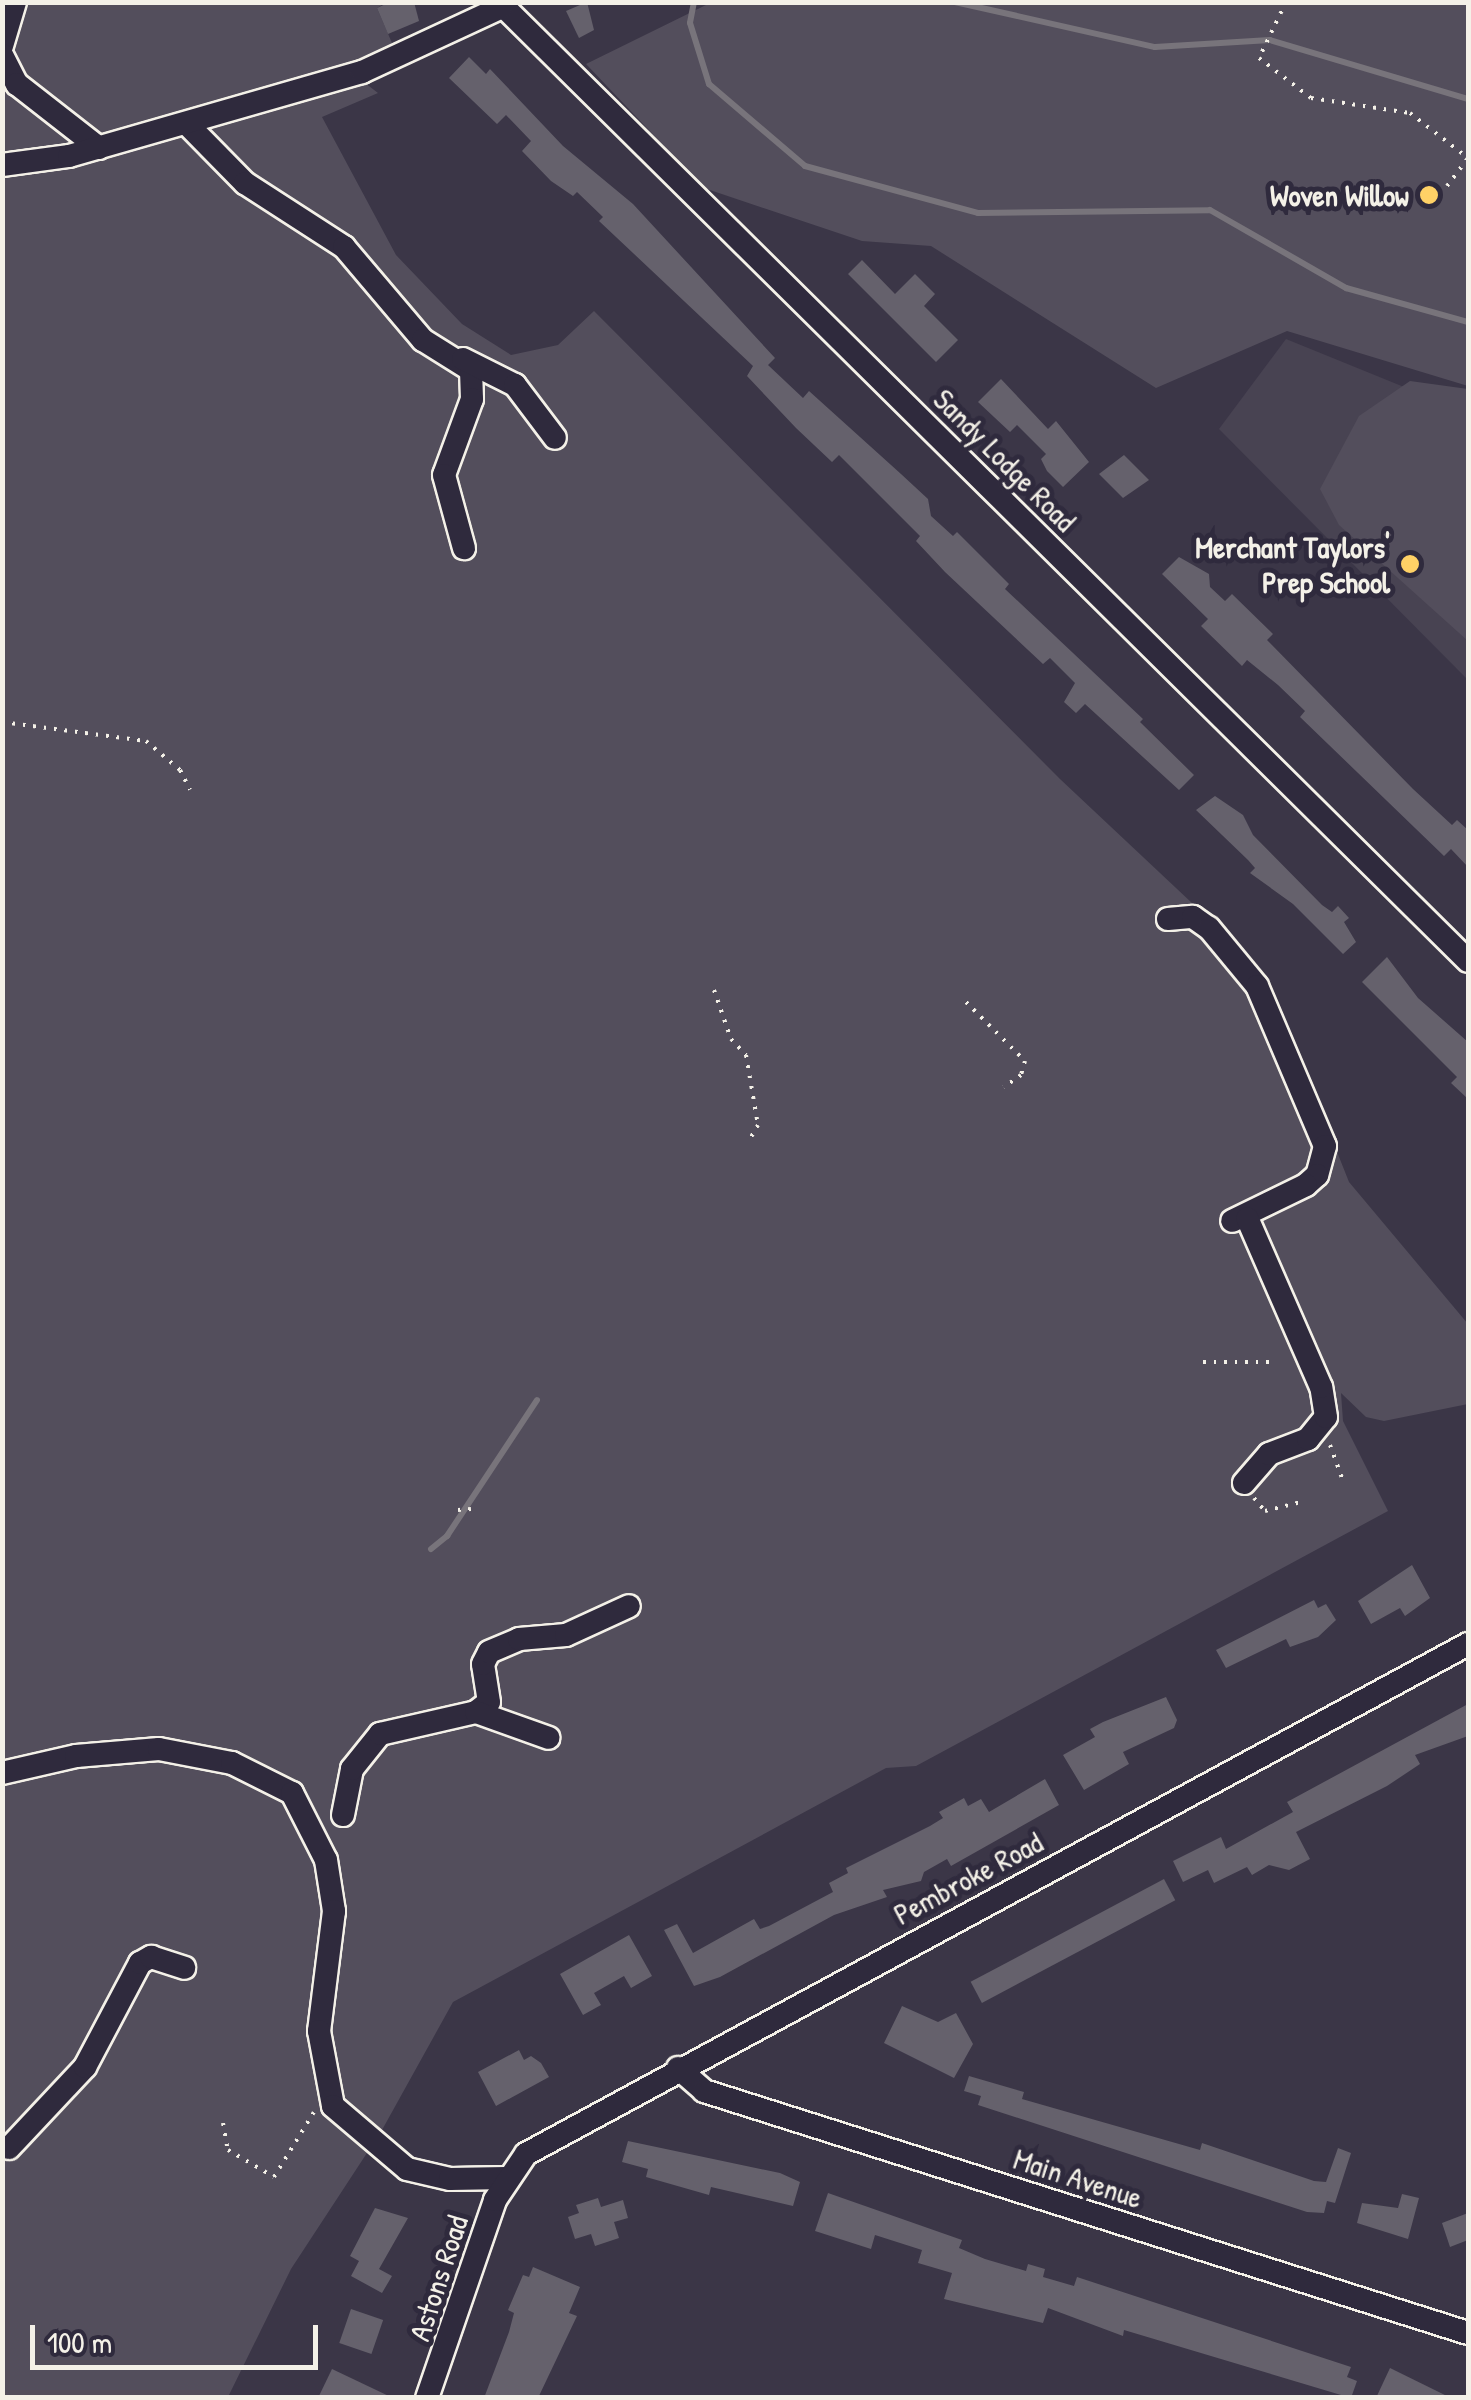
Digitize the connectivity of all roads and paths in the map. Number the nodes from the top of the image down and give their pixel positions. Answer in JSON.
{"nodes":[{"id":1,"x":15,"y":2,"type":"edge"},
{"id":2,"x":1286,"y":2,"type":"edge"},
{"id":3,"x":1308,"y":2,"type":"edge"},
{"id":4,"x":1339,"y":2,"type":"edge"},
{"id":5,"x":509,"y":6,"type":"edge"},
{"id":6,"x":2,"y":46,"type":"edge"},
{"id":7,"x":2,"y":55,"type":"edge"},
{"id":8,"x":187,"y":124,"type":"junction"},
{"id":9,"x":99,"y":148,"type":"junction"},
{"id":10,"x":1468,"y":158,"type":"edge"},
{"id":11,"x":4,"y":164,"type":"edge"},
{"id":12,"x":1447,"y":186,"type":"dead end"},
{"id":13,"x":463,"y":359,"type":"junction"},
{"id":14,"x":555,"y":438,"type":"dead end"},
{"id":15,"x":464,"y":548,"type":"dead end"},
{"id":16,"x":2,"y":722,"type":"edge"},
{"id":17,"x":190,"y":790,"type":"dead end"},
{"id":18,"x":1168,"y":919,"type":"dead end"},
{"id":19,"x":1468,"y":961,"type":"edge"},
{"id":20,"x":714,"y":990,"type":"dead end"},
{"id":21,"x":966,"y":1002,"type":"dead end"},
{"id":22,"x":1004,"y":1087,"type":"dead end"},
{"id":23,"x":748,"y":1142,"type":"dead end"},
{"id":24,"x":1202,"y":1362,"type":"dead end"},
{"id":25,"x":1270,"y":1362,"type":"dead end"},
{"id":26,"x":1318,"y":1430,"type":"junction"},
{"id":27,"x":1248,"y":1478,"type":"joint"},
{"id":28,"x":1342,"y":1481,"type":"dead end"},
{"id":29,"x":1300,"y":1502,"type":"dead end"},
{"id":30,"x":458,"y":1510,"type":"dead end"},
{"id":31,"x":472,"y":1510,"type":"dead end"},
{"id":32,"x":629,"y":1606,"type":"dead end"},
{"id":33,"x":1468,"y":1644,"type":"edge"},
{"id":34,"x":476,"y":1712,"type":"junction"},
{"id":35,"x":550,"y":1738,"type":"dead end"},
{"id":36,"x":2,"y":1774,"type":"edge"},
{"id":37,"x":343,"y":1815,"type":"dead end"},
{"id":38,"x":184,"y":1968,"type":"dead end"},
{"id":39,"x":678,"y":2068,"type":"junction"},
{"id":40,"x":326,"y":2084,"type":"junction"},
{"id":41,"x":223,"y":2122,"type":"dead end"},
{"id":42,"x":9,"y":2148,"type":"dead end"},
{"id":43,"x":506,"y":2178,"type":"junction"},
{"id":44,"x":1468,"y":2334,"type":"edge"},
{"id":45,"x":428,"y":2398,"type":"edge"}],
"edges":[{"from":1,"to":6,"type":"street"},
{"from":2,"to":10,"type":"path"},
{"from":3,"to":4,"type":"path"},
{"from":5,"to":8,"type":"street"},
{"from":5,"to":19,"type":"street","name":"Sandy Lodge Road"},
{"from":7,"to":9,"type":"street"},
{"from":8,"to":9,"type":"street"},
{"from":8,"to":13,"type":"street"},
{"from":9,"to":11,"type":"street"},
{"from":10,"to":12,"type":"path"},
{"from":13,"to":14,"type":"street"},
{"from":13,"to":15,"type":"street"},
{"from":16,"to":17,"type":"path"},
{"from":18,"to":26,"type":"street"},
{"from":20,"to":23,"type":"path"},
{"from":21,"to":22,"type":"path"},
{"from":24,"to":25,"type":"path"},
{"from":26,"to":27,"type":"street"},
{"from":26,"to":28,"type":"path"},
{"from":27,"to":29,"type":"path"},
{"from":30,"to":31,"type":"path"},
{"from":32,"to":34,"type":"street"},
{"from":33,"to":39,"type":"street","name":"Pembroke Road"},
{"from":34,"to":35,"type":"street"},
{"from":34,"to":37,"type":"street"},
{"from":36,"to":40,"type":"street"},
{"from":38,"to":42,"type":"street"},
{"from":39,"to":43,"type":"street","name":"Pembroke Road"},
{"from":39,"to":44,"type":"street","name":"Main Avenue"},
{"from":40,"to":41,"type":"path"},
{"from":40,"to":43,"type":"street"},
{"from":43,"to":45,"type":"street","name":"Astons Road"}]}
